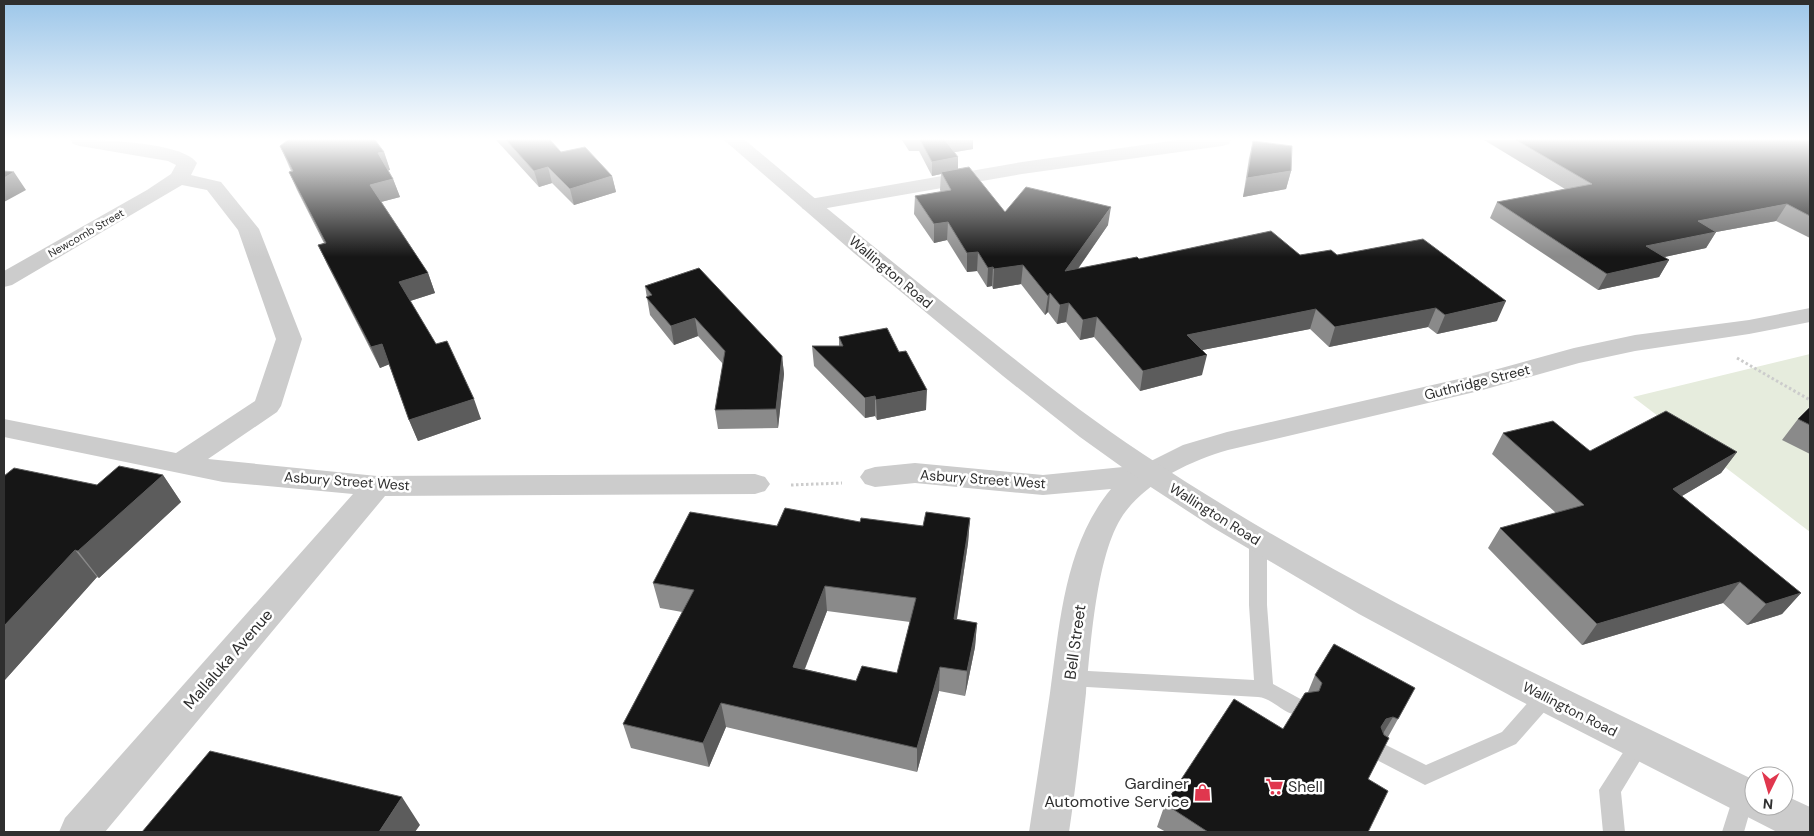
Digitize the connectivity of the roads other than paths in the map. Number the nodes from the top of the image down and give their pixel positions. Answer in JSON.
{"nodes":[{"id":1,"x":173,"y":179,"type":"edge"},
{"id":2,"x":200,"y":179,"type":"edge"},
{"id":3,"x":779,"y":179,"type":"edge"},
{"id":4,"x":959,"y":179,"type":"edge"},
{"id":5,"x":810,"y":205,"type":"junction"},
{"id":6,"x":4,"y":280,"type":"edge"},
{"id":7,"x":1810,"y":315,"type":"edge"},
{"id":8,"x":4,"y":428,"type":"edge"},
{"id":9,"x":181,"y":464,"type":"junction"},
{"id":10,"x":1151,"y":474,"type":"junction"},
{"id":11,"x":874,"y":477,"type":"road end"},
{"id":12,"x":755,"y":484,"type":"road end"},
{"id":13,"x":377,"y":486,"type":"junction"},
{"id":14,"x":1258,"y":542,"type":"junction"},
{"id":15,"x":1070,"y":678,"type":"junction"},
{"id":16,"x":1264,"y":689,"type":"junction"},
{"id":17,"x":1546,"y":696,"type":"junction"},
{"id":18,"x":1299,"y":708,"type":"edge"},
{"id":19,"x":1640,"y":744,"type":"junction"},
{"id":20,"x":1380,"y":751,"type":"edge"},
{"id":21,"x":1744,"y":795,"type":"edge"},
{"id":22,"x":1744,"y":816,"type":"edge"},
{"id":23,"x":1786,"y":816,"type":"edge"},
{"id":24,"x":1810,"y":828,"type":"edge"},
{"id":25,"x":79,"y":832,"type":"edge"},
{"id":26,"x":1049,"y":832,"type":"edge"},
{"id":27,"x":1614,"y":832,"type":"edge"},
{"id":28,"x":1733,"y":832,"type":"edge"}],
"edges":[{"from":1,"to":6,"type":"street","name":"Newcomb Street"},
{"from":2,"to":9,"type":"street"},
{"from":3,"to":5,"type":"street","name":"Wallington Road"},
{"from":4,"to":5,"type":"street"},
{"from":5,"to":10,"type":"street","name":"Wallington Road"},
{"from":7,"to":10,"type":"street","name":"Guthridge Street"},
{"from":8,"to":9,"type":"street","name":"Asbury Street West"},
{"from":9,"to":13,"type":"street","name":"Asbury Street West"},
{"from":10,"to":11,"type":"street","name":"Asbury Street West"},
{"from":10,"to":14,"type":"street","name":"Wallington Road"},
{"from":10,"to":15,"type":"street","name":"Bell Street"},
{"from":12,"to":13,"type":"street","name":"Asbury Street West"},
{"from":13,"to":25,"type":"street","name":"Mallaluka Avenue"},
{"from":14,"to":16,"type":"lane"},
{"from":14,"to":17,"type":"street","name":"Wallington Road"},
{"from":15,"to":16,"type":"lane"},
{"from":15,"to":26,"type":"street","name":"Bell Street"},
{"from":16,"to":18,"type":"lane"},
{"from":17,"to":19,"type":"street","name":"Wallington Road"},
{"from":17,"to":20,"type":"lane"},
{"from":19,"to":21,"type":"street","name":"Wallington Road"},
{"from":19,"to":27,"type":"lane"},
{"from":22,"to":28,"type":"lane"},
{"from":23,"to":24,"type":"street","name":"Wallington Road"}]}
